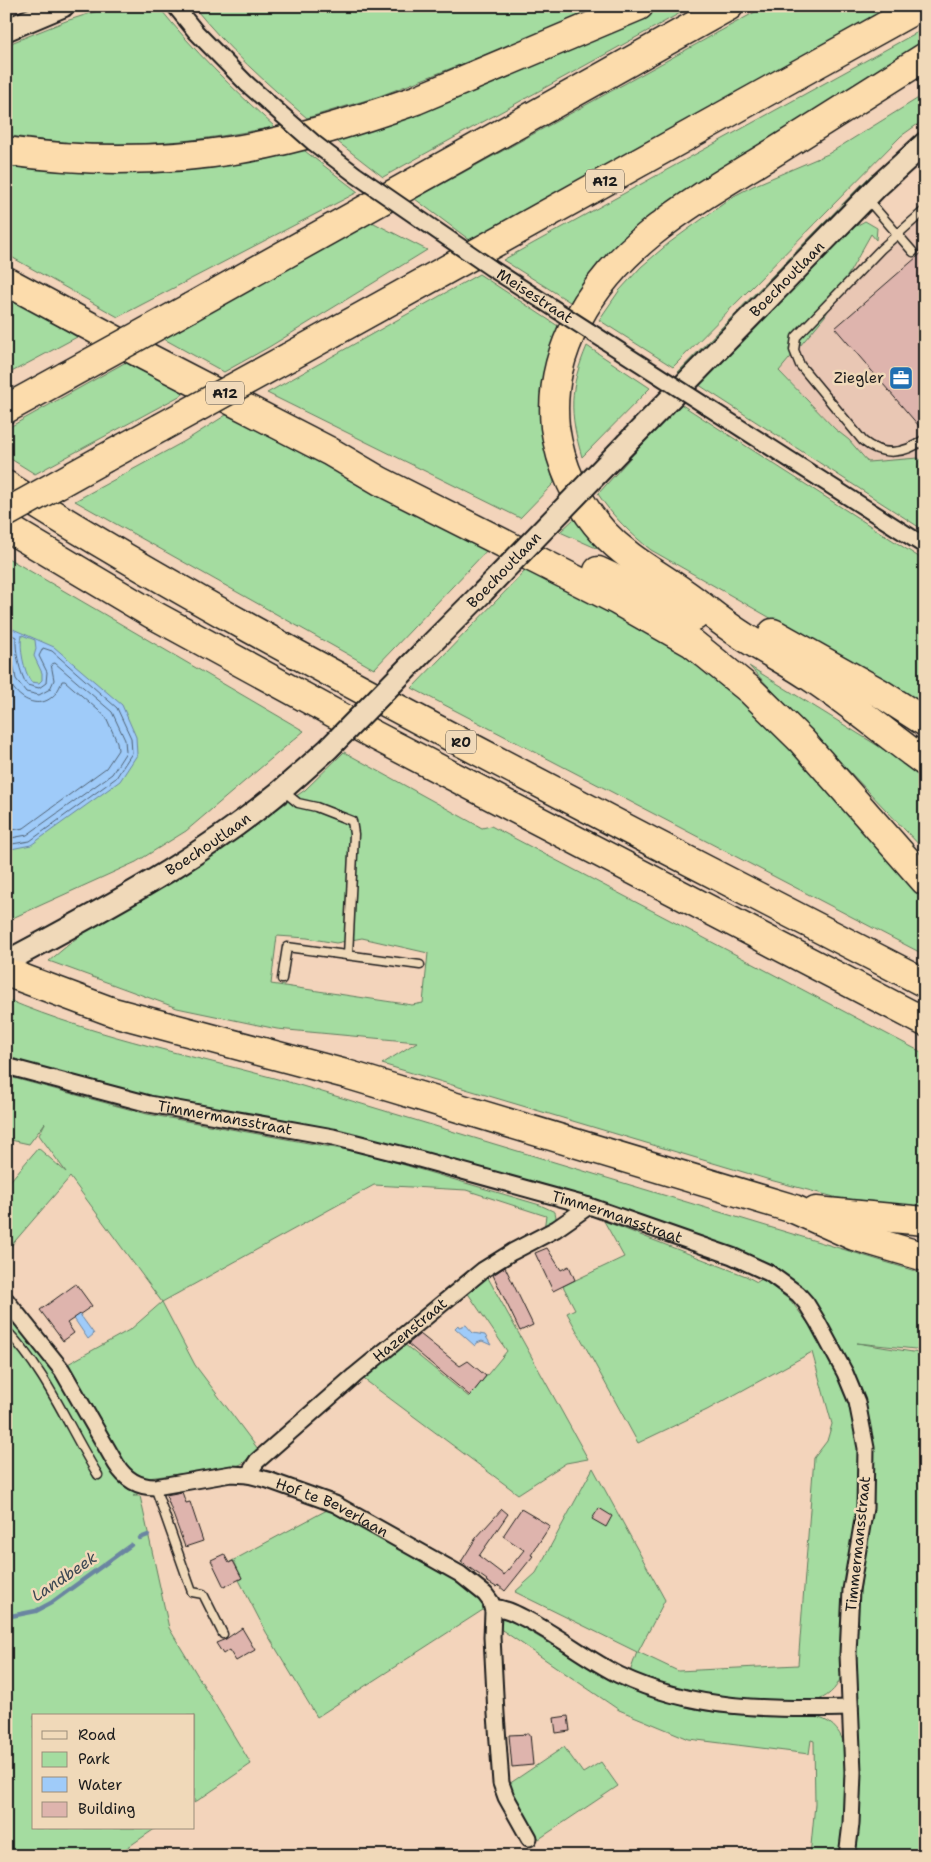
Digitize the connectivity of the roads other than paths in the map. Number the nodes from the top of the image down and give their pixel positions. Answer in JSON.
{"nodes":[{"id":1,"x":64,"y":6,"type":"edge"},
{"id":2,"x":639,"y":6,"type":"edge"},
{"id":3,"x":729,"y":6,"type":"edge"},
{"id":4,"x":921,"y":6,"type":"edge"},
{"id":5,"x":179,"y":11,"type":"edge"},
{"id":6,"x":6,"y":30,"type":"edge"},
{"id":7,"x":925,"y":56,"type":"edge"},
{"id":8,"x":925,"y":144,"type":"edge"},
{"id":9,"x":6,"y":152,"type":"edge"},
{"id":10,"x":866,"y":198,"type":"junction"},
{"id":11,"x":925,"y":210,"type":"edge"},
{"id":12,"x":898,"y":234,"type":"junction"},
{"id":13,"x":913,"y":252,"type":"dead end"},
{"id":14,"x":6,"y":281,"type":"edge"},
{"id":15,"x":12,"y":406,"type":"edge"},
{"id":16,"x":925,"y":439,"type":"edge"},
{"id":17,"x":330,"y":451,"type":"junction"},
{"id":18,"x":6,"y":485,"type":"edge"},
{"id":19,"x":6,"y":513,"type":"edge"},
{"id":20,"x":6,"y":527,"type":"edge"},
{"id":21,"x":925,"y":546,"type":"edge"},
{"id":22,"x":683,"y":591,"type":"junction"},
{"id":23,"x":731,"y":628,"type":"junction"},
{"id":24,"x":925,"y":722,"type":"edge"},
{"id":25,"x":925,"y":762,"type":"edge"},
{"id":26,"x":282,"y":790,"type":"junction"},
{"id":27,"x":925,"y":880,"type":"edge"},
{"id":28,"x":348,"y":955,"type":"junction"},
{"id":29,"x":6,"y":962,"type":"edge"},
{"id":30,"x":420,"y":965,"type":"dead end"},
{"id":31,"x":6,"y":972,"type":"edge"},
{"id":32,"x":282,"y":979,"type":"dead end"},
{"id":33,"x":925,"y":983,"type":"edge"},
{"id":34,"x":925,"y":1022,"type":"edge"},
{"id":35,"x":6,"y":1066,"type":"edge"},
{"id":36,"x":589,"y":1206,"type":"junction"},
{"id":37,"x":794,"y":1209,"type":"junction"},
{"id":38,"x":925,"y":1220,"type":"edge"},
{"id":39,"x":925,"y":1257,"type":"edge"},
{"id":40,"x":6,"y":1300,"type":"edge"},
{"id":41,"x":6,"y":1330,"type":"edge"},
{"id":42,"x":98,"y":1475,"type":"dead end"},
{"id":43,"x":248,"y":1475,"type":"junction"},
{"id":44,"x":155,"y":1487,"type":"junction"},
{"id":45,"x":492,"y":1606,"type":"junction"},
{"id":46,"x":224,"y":1634,"type":"dead end"},
{"id":47,"x":850,"y":1708,"type":"junction"},
{"id":48,"x":529,"y":1838,"type":"dead end"},
{"id":49,"x":847,"y":1856,"type":"edge"}],
"edges":[{"from":1,"to":6,"type":"main road"},
{"from":2,"to":9,"type":"highway"},
{"from":3,"to":15,"type":"highway","bridge":true},
{"from":4,"to":19,"type":"highway","number":"A12","bridge":true},
{"from":5,"to":21,"type":"street","name":"Meisestraat","bridge":true},
{"from":7,"to":22,"type":"highway"},
{"from":8,"to":10,"type":"main road","name":"Boechoutlaan"},
{"from":10,"to":12,"type":"lane"},
{"from":10,"to":26,"type":"main road","name":"Boechoutlaan","bridge":true},
{"from":11,"to":12,"type":"lane"},
{"from":12,"to":13,"type":"lane"},
{"from":12,"to":16,"type":"lane"},
{"from":14,"to":17,"type":"highway"},
{"from":17,"to":23,"type":"highway"},
{"from":17,"to":27,"type":"highway"},
{"from":18,"to":33,"type":"highway","number":"R0"},
{"from":20,"to":34,"type":"highway","number":"R0"},
{"from":22,"to":23,"type":"highway"},
{"from":22,"to":24,"type":"highway"},
{"from":23,"to":25,"type":"highway"},
{"from":26,"to":28,"type":"lane"},
{"from":26,"to":29,"type":"main road","name":"Boechoutlaan"},
{"from":28,"to":30,"type":"lane"},
{"from":28,"to":32,"type":"lane"},
{"from":31,"to":37,"type":"highway"},
{"from":35,"to":36,"type":"street","name":"Timmermansstraat"},
{"from":36,"to":43,"type":"street","name":"Hazenstraat"},
{"from":36,"to":47,"type":"street","name":"Timmermansstraat"},
{"from":37,"to":38,"type":"highway"},
{"from":37,"to":39,"type":"highway"},
{"from":40,"to":44,"type":"street","name":"Hof te Beverlaan"},
{"from":41,"to":42,"type":"lane"},
{"from":43,"to":44,"type":"street","name":"Hof te Beverlaan"},
{"from":43,"to":45,"type":"street","name":"Hof te Beverlaan"},
{"from":44,"to":46,"type":"lane"},
{"from":45,"to":47,"type":"street"},
{"from":45,"to":48,"type":"street"},
{"from":47,"to":49,"type":"street","name":"Timmermansstraat"}]}
